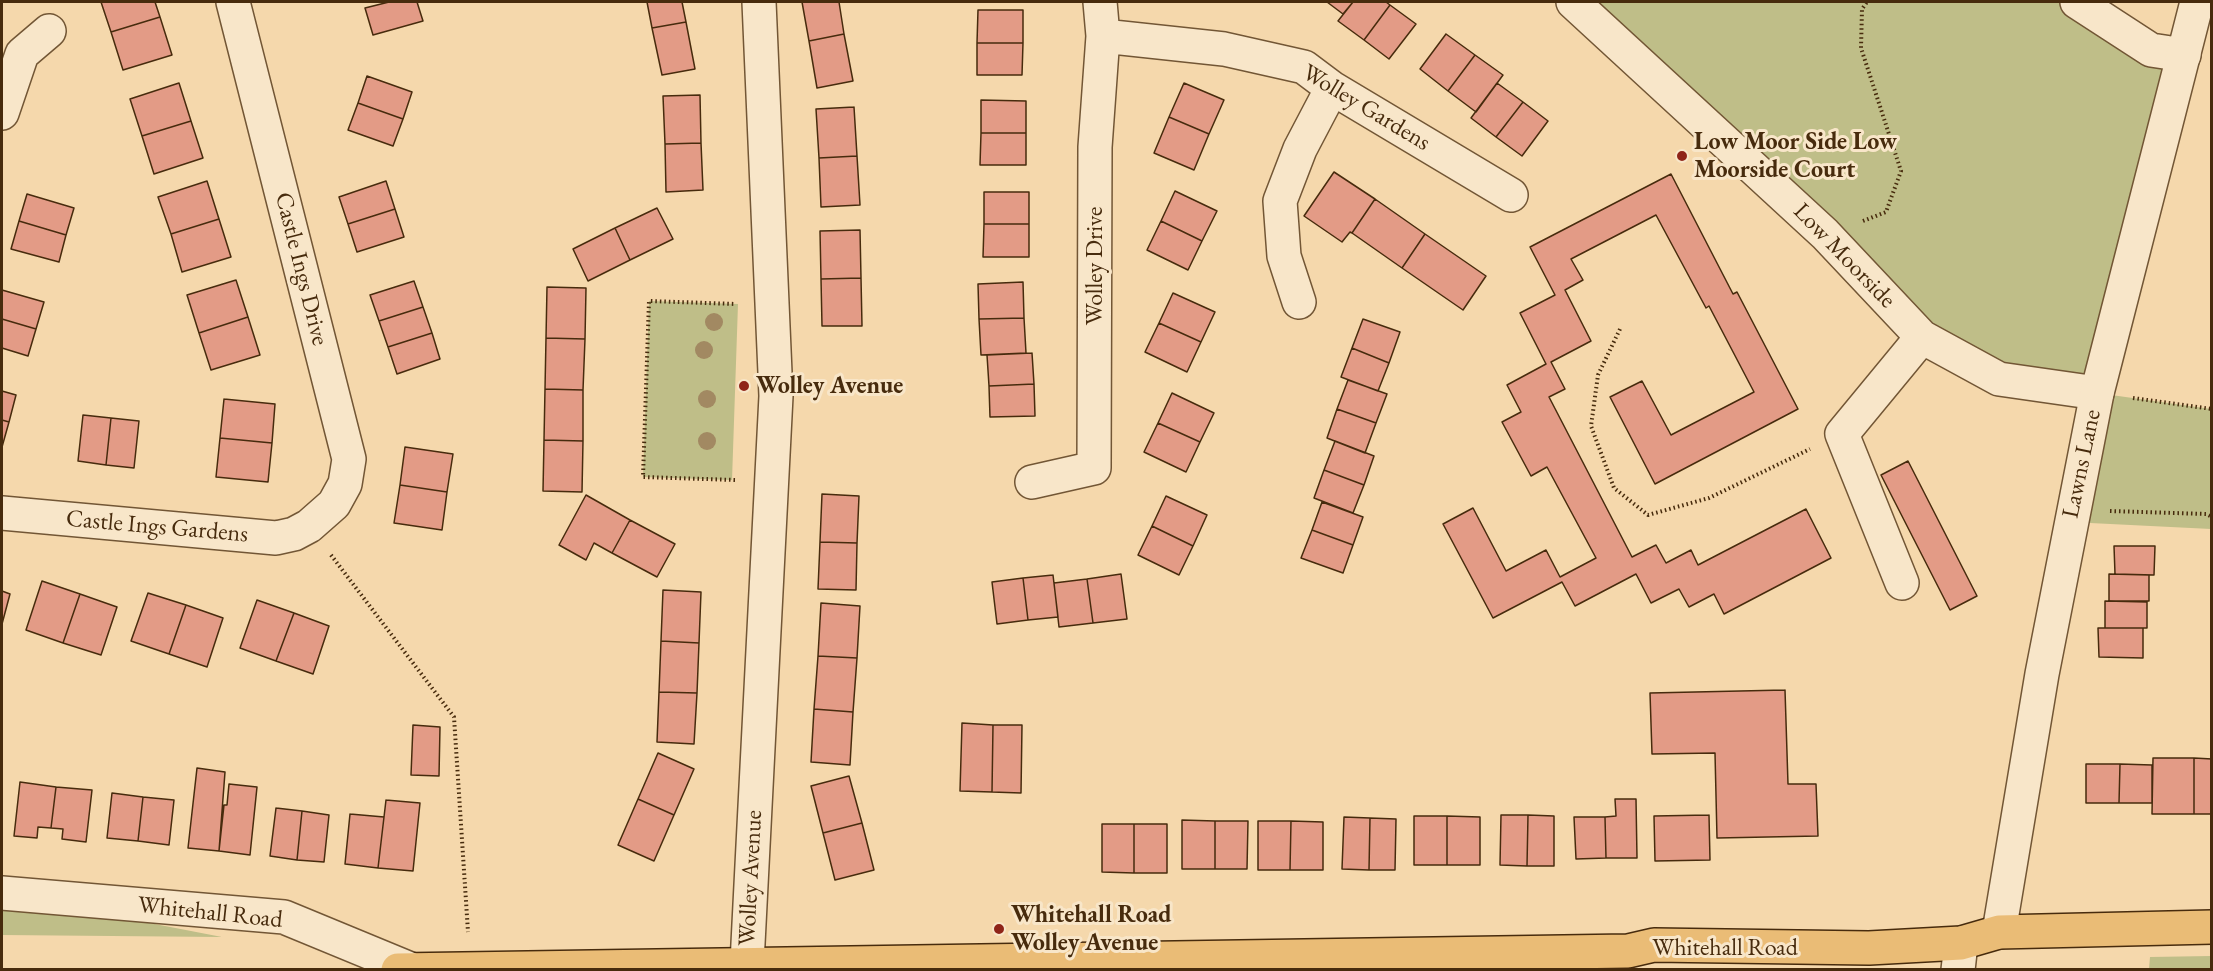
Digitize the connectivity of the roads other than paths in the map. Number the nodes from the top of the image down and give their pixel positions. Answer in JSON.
{"nodes":[{"id":1,"x":233,"y":2,"type":"edge"},
{"id":2,"x":759,"y":2,"type":"edge"},
{"id":3,"x":1100,"y":2,"type":"edge"},
{"id":4,"x":1573,"y":2,"type":"edge"},
{"id":5,"x":2077,"y":2,"type":"edge"},
{"id":6,"x":2200,"y":17,"type":"edge"},
{"id":7,"x":49,"y":31,"type":"dead end"},
{"id":8,"x":1103,"y":36,"type":"junction"},
{"id":9,"x":2184,"y":55,"type":"junction"},
{"id":10,"x":1332,"y":88,"type":"junction"},
{"id":11,"x":2,"y":112,"type":"edge"},
{"id":12,"x":1511,"y":195,"type":"dead end"},
{"id":13,"x":1299,"y":302,"type":"dead end"},
{"id":14,"x":1922,"y":337,"type":"junction"},
{"id":15,"x":2097,"y":393,"type":"junction"},
{"id":16,"x":1032,"y":482,"type":"dead end"},
{"id":17,"x":2,"y":513,"type":"edge"},
{"id":18,"x":309,"y":526,"type":"joint"},
{"id":19,"x":1902,"y":583,"type":"dead end"},
{"id":20,"x":2,"y":893,"type":"edge"},
{"id":21,"x":2211,"y":927,"type":"edge"},
{"id":22,"x":2000,"y":932,"type":"junction"},
{"id":23,"x":1960,"y":956,"type":"edge"},
{"id":24,"x":747,"y":963,"type":"junction"},
{"id":25,"x":471,"y":968,"type":"edge"},
{"id":26,"x":398,"y":969,"type":"edge"},
{"id":27,"x":410,"y":969,"type":"edge"}],
"edges":[{"from":1,"to":18,"type":"street","name":"Castle Ings Drive"},
{"from":2,"to":24,"type":"street","name":"Wolley Avenue"},
{"from":3,"to":8,"type":"street","name":"Wolley Drive"},
{"from":4,"to":14,"type":"street","name":"Low Moorside"},
{"from":5,"to":9,"type":"street"},
{"from":6,"to":9,"type":"street","name":"Lawns Lane"},
{"from":7,"to":11,"type":"street"},
{"from":8,"to":10,"type":"street","name":"Wolley Gardens"},
{"from":8,"to":16,"type":"street","name":"Wolley Drive"},
{"from":9,"to":15,"type":"street","name":"Lawns Lane"},
{"from":10,"to":12,"type":"street","name":"Wolley Gardens"},
{"from":10,"to":13,"type":"street"},
{"from":14,"to":15,"type":"street","name":"Low Moorside"},
{"from":14,"to":19,"type":"street"},
{"from":15,"to":22,"type":"street","name":"Lawns Lane"},
{"from":17,"to":18,"type":"street","name":"Castle Ings Gardens"},
{"from":20,"to":27,"type":"street","name":"Whitehall Road"},
{"from":21,"to":22,"type":"main road","name":"Whitehall Road"},
{"from":22,"to":23,"type":"main road","name":"Whitehall Road"},
{"from":23,"to":24,"type":"main road","name":"Whitehall Road"},
{"from":24,"to":25,"type":"main road","name":"Whitehall Road"},
{"from":25,"to":27,"type":"main road","name":"Whitehall Road"},
{"from":26,"to":27,"type":"main road","name":"Whitehall Road"}]}
